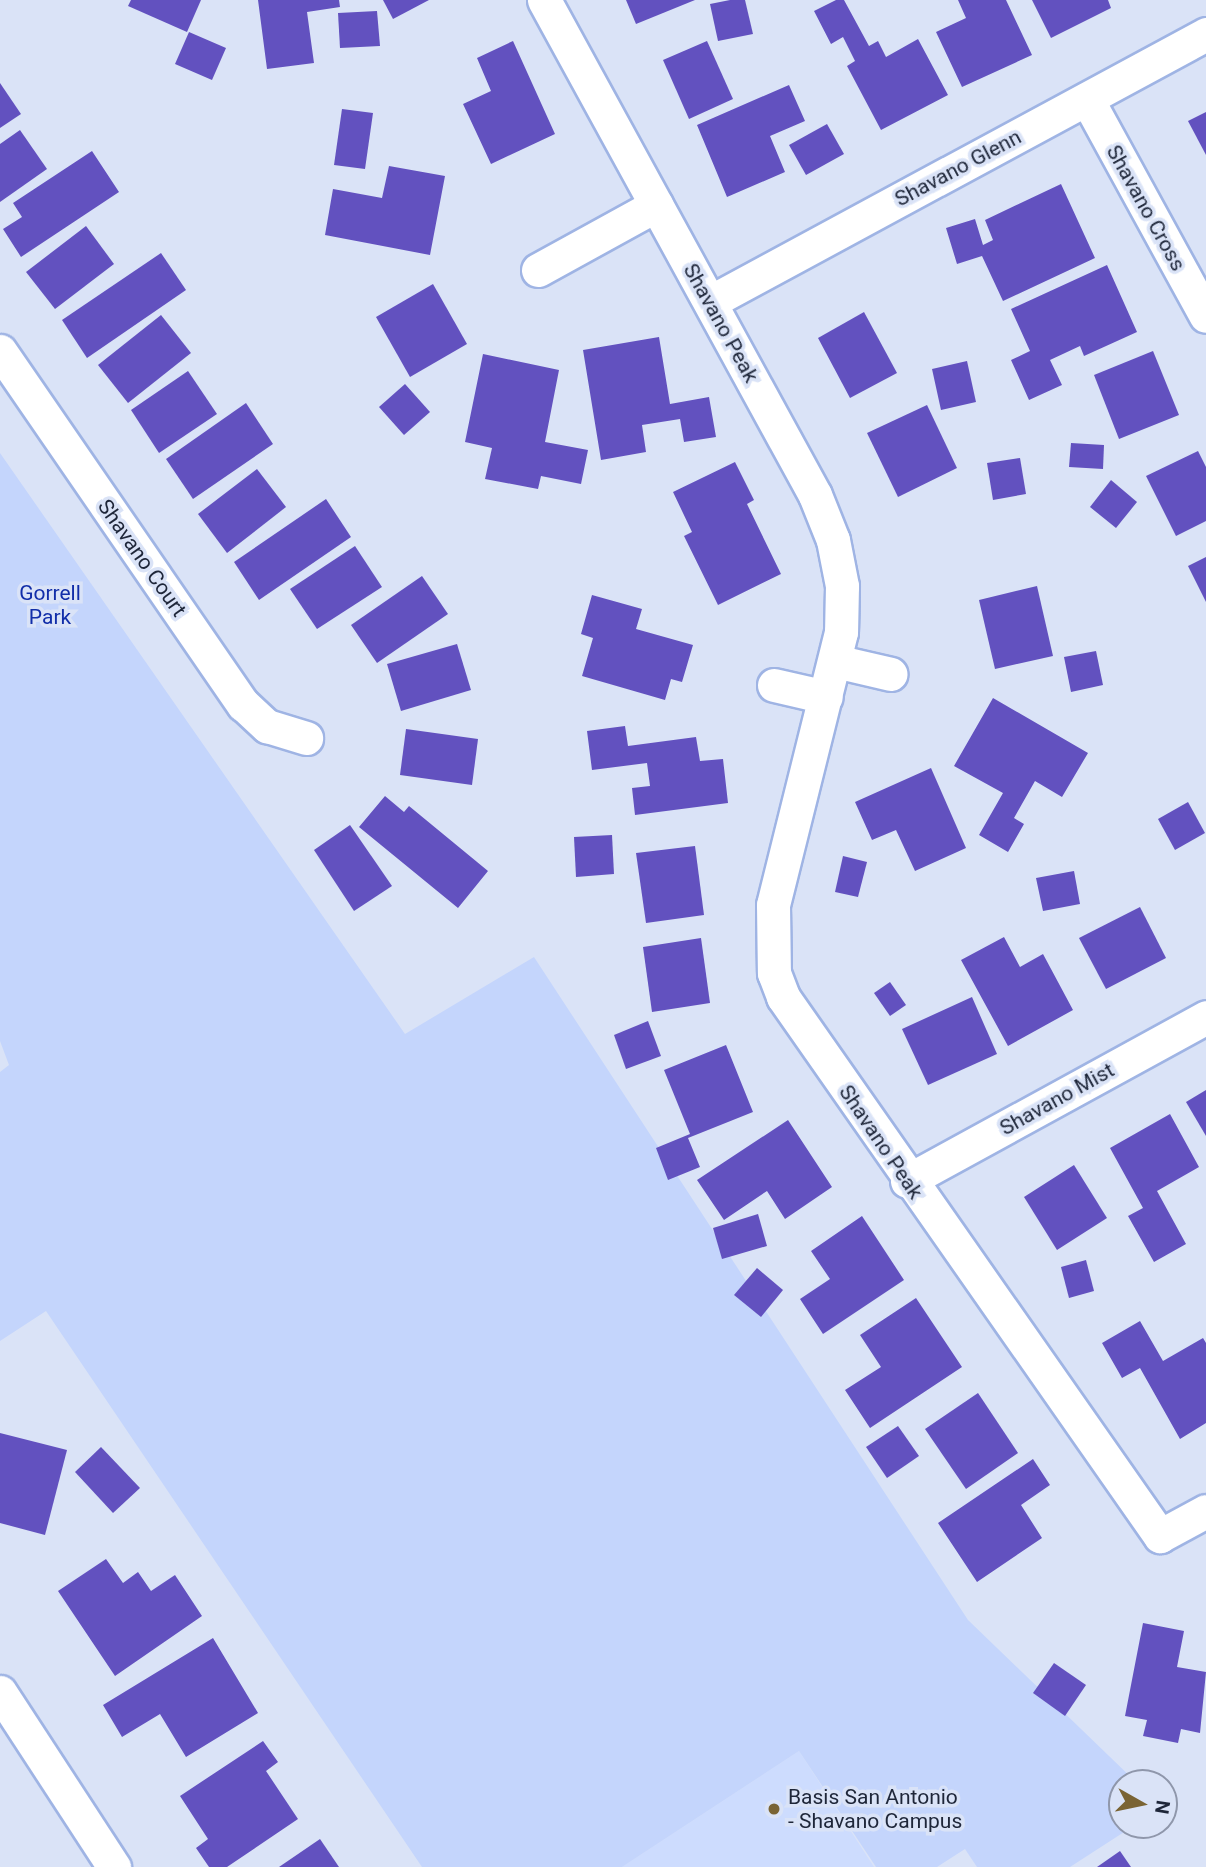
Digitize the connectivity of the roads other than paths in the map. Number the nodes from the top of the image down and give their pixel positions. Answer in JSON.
{"nodes":[{"id":1,"x":544,"y":0,"type":"edge"},
{"id":2,"x":1206,"y":34,"type":"edge"},
{"id":3,"x":1087,"y":99,"type":"junction"},
{"id":4,"x":656,"y":205,"type":"junction"},
{"id":5,"x":538,"y":270,"type":"dead end"},
{"id":6,"x":709,"y":302,"type":"junction"},
{"id":7,"x":1206,"y":316,"type":"edge"},
{"id":8,"x":0,"y":351,"type":"edge"},
{"id":9,"x":835,"y":661,"type":"junction"},
{"id":10,"x":891,"y":674,"type":"dead end"},
{"id":11,"x":774,"y":685,"type":"dead end"},
{"id":12,"x":826,"y":697,"type":"junction"},
{"id":13,"x":306,"y":738,"type":"dead end"},
{"id":14,"x":1206,"y":1017,"type":"edge"},
{"id":15,"x":907,"y":1181,"type":"junction"},
{"id":16,"x":1206,"y":1511,"type":"edge"},
{"id":17,"x":0,"y":1692,"type":"edge"},
{"id":18,"x":114,"y":1867,"type":"edge"}],
"edges":[{"from":1,"to":4,"type":"street","name":"Shavano Peak"},
{"from":2,"to":3,"type":"street","name":"Shavano Glenn"},
{"from":3,"to":6,"type":"street","name":"Shavano Glenn"},
{"from":3,"to":7,"type":"street","name":"Shavano Cross"},
{"from":4,"to":5,"type":"street"},
{"from":4,"to":6,"type":"street","name":"Shavano Peak"},
{"from":6,"to":9,"type":"street","name":"Shavano Peak"},
{"from":8,"to":13,"type":"street","name":"Shavano Court"},
{"from":9,"to":10,"type":"street"},
{"from":9,"to":12,"type":"street","name":"Shavano Peak"},
{"from":11,"to":12,"type":"street"},
{"from":12,"to":15,"type":"street","name":"Shavano Peak"},
{"from":14,"to":15,"type":"street","name":"Shavano Mist"},
{"from":15,"to":16,"type":"street","name":"Shavano Peak"},
{"from":17,"to":18,"type":"street"}]}
